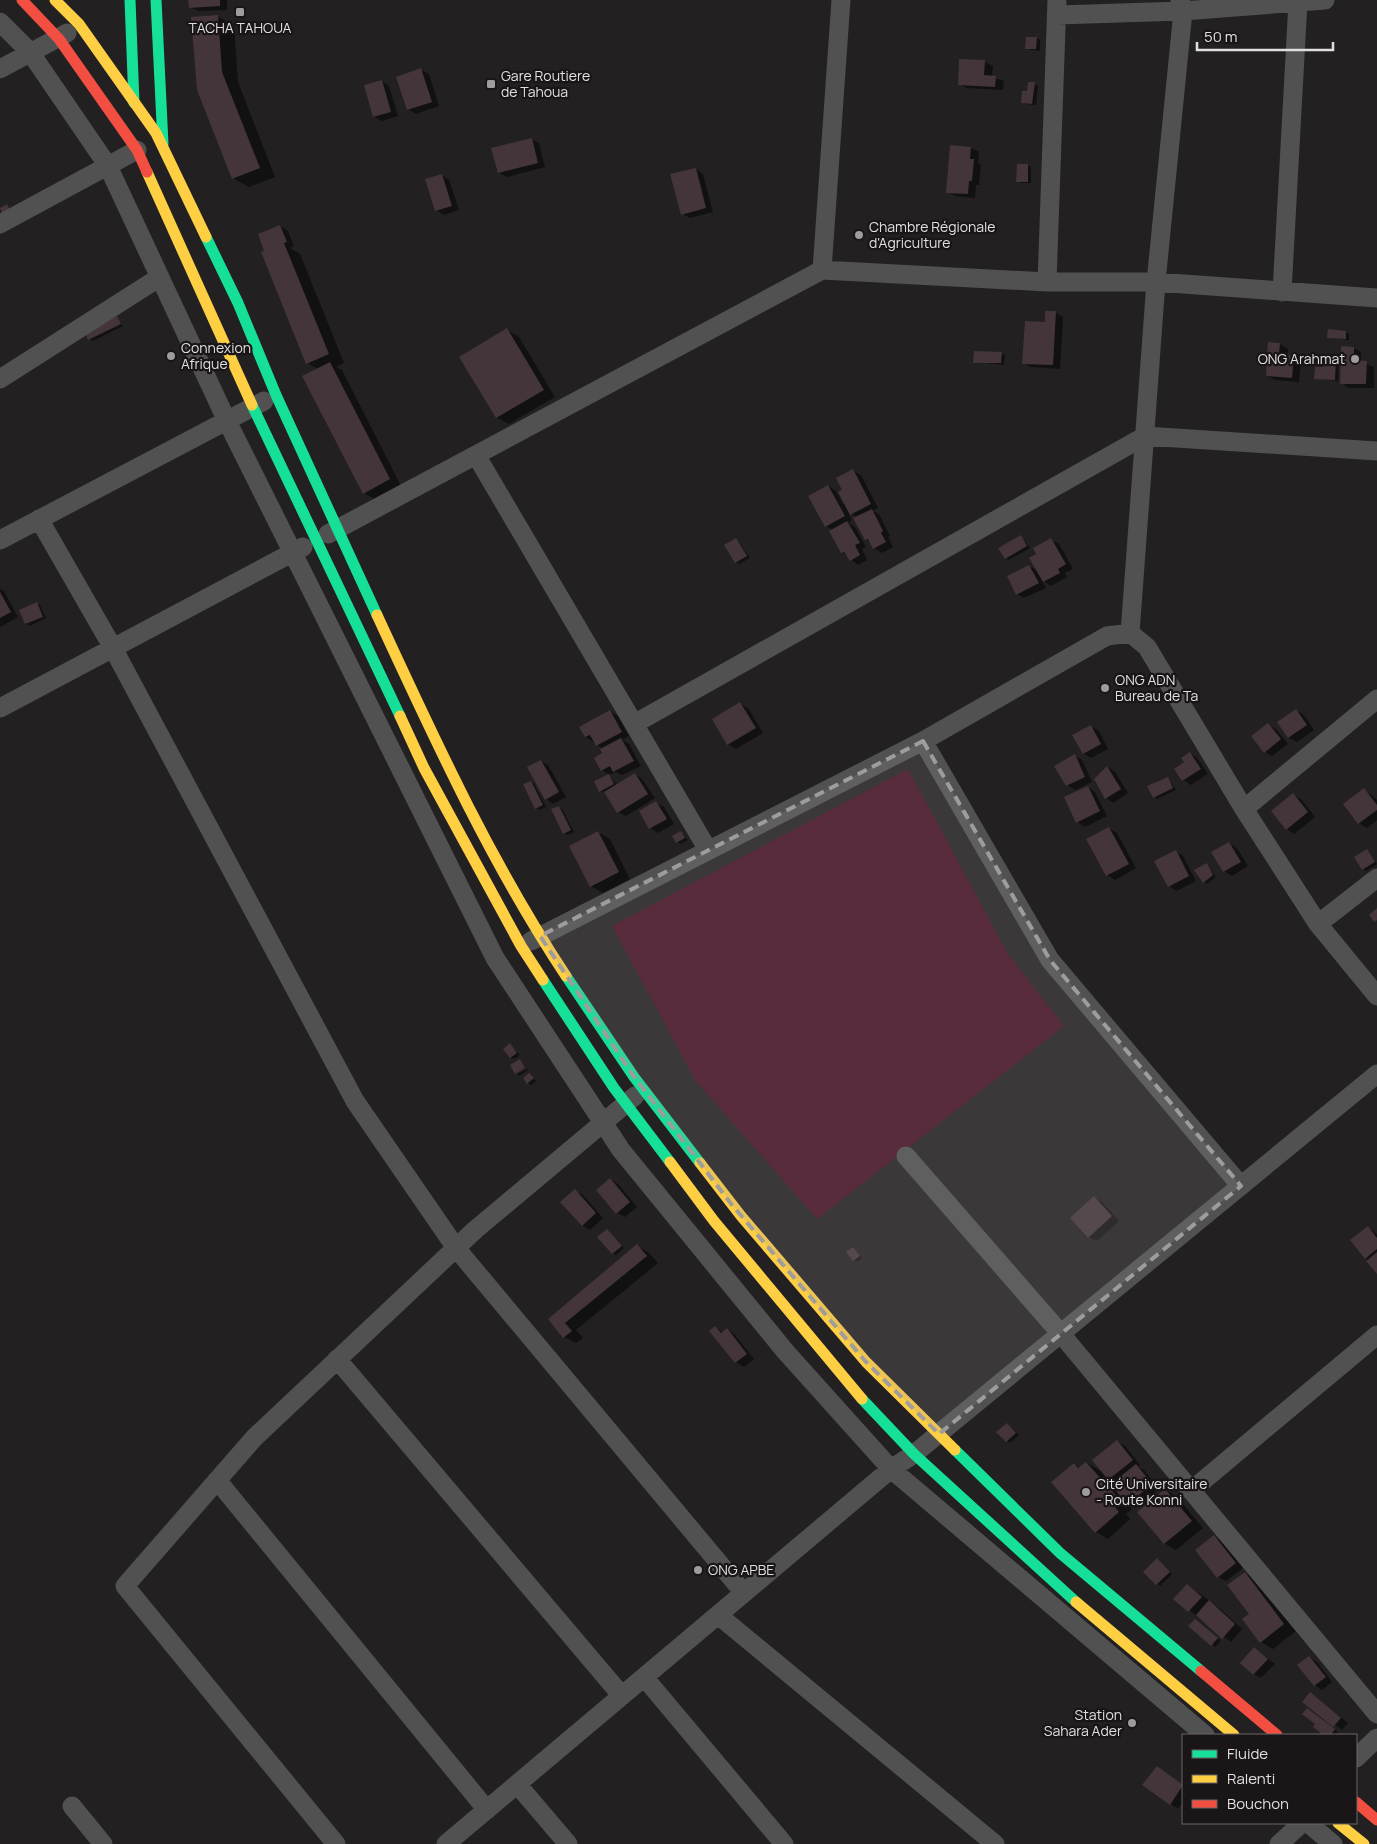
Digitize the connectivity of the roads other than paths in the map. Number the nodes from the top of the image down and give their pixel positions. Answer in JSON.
{"nodes":[{"id":1,"x":22,"y":0,"type":"edge"},
{"id":2,"x":55,"y":0,"type":"edge"},
{"id":3,"x":130,"y":0,"type":"edge"},
{"id":4,"x":156,"y":0,"type":"edge"},
{"id":5,"x":841,"y":0,"type":"edge"},
{"id":6,"x":1324,"y":0,"type":"edge"},
{"id":7,"x":1298,"y":2,"type":"junction"},
{"id":8,"x":1182,"y":6,"type":"edge"},
{"id":9,"x":1057,"y":7,"type":"edge"},
{"id":10,"x":0,"y":22,"type":"edge"},
{"id":11,"x":79,"y":24,"type":"junction"},
{"id":12,"x":59,"y":39,"type":"junction"},
{"id":13,"x":30,"y":52,"type":"junction"},
{"id":14,"x":0,"y":69,"type":"edge"},
{"id":15,"x":134,"y":103,"type":"junction"},
{"id":16,"x":163,"y":148,"type":"junction"},
{"id":17,"x":137,"y":150,"type":"junction"},
{"id":18,"x":108,"y":166,"type":"junction"},
{"id":19,"x":0,"y":224,"type":"edge"},
{"id":20,"x":822,"y":270,"type":"junction"},
{"id":21,"x":160,"y":276,"type":"junction"},
{"id":22,"x":1047,"y":282,"type":"junction"},
{"id":23,"x":1156,"y":282,"type":"junction"},
{"id":24,"x":1282,"y":292,"type":"junction"},
{"id":25,"x":1377,"y":298,"type":"edge"},
{"id":26,"x":0,"y":379,"type":"edge"},
{"id":27,"x":276,"y":395,"type":"junction"},
{"id":28,"x":254,"y":406,"type":"junction"},
{"id":29,"x":226,"y":419,"type":"junction"},
{"id":30,"x":1145,"y":436,"type":"junction"},
{"id":31,"x":1377,"y":452,"type":"edge"},
{"id":32,"x":476,"y":455,"type":"junction"},
{"id":33,"x":39,"y":519,"type":"junction"},
{"id":34,"x":336,"y":529,"type":"junction"},
{"id":35,"x":2,"y":535,"type":"edge"},
{"id":36,"x":318,"y":539,"type":"junction"},
{"id":37,"x":292,"y":552,"type":"junction"},
{"id":38,"x":1130,"y":633,"type":"junction"},
{"id":39,"x":112,"y":648,"type":"junction"},
{"id":40,"x":1377,"y":699,"type":"edge"},
{"id":41,"x":0,"y":708,"type":"edge"},
{"id":42,"x":634,"y":724,"type":"junction"},
{"id":43,"x":923,"y":741,"type":"junction"},
{"id":44,"x":1244,"y":809,"type":"junction"},
{"id":45,"x":708,"y":850,"type":"junction"},
{"id":46,"x":1377,"y":878,"type":"edge"},
{"id":47,"x":1318,"y":924,"type":"junction"},
{"id":48,"x":540,"y":936,"type":"junction"},
{"id":49,"x":521,"y":946,"type":"junction"},
{"id":50,"x":1377,"y":996,"type":"edge"},
{"id":51,"x":1377,"y":1074,"type":"edge"},
{"id":52,"x":644,"y":1089,"type":"junction"},
{"id":53,"x":625,"y":1103,"type":"junction"},
{"id":54,"x":602,"y":1122,"type":"junction"},
{"id":55,"x":906,"y":1156,"type":"dead end"},
{"id":56,"x":1241,"y":1186,"type":"junction"},
{"id":57,"x":732,"y":1206,"type":"junction"},
{"id":58,"x":714,"y":1221,"type":"junction"},
{"id":59,"x":456,"y":1248,"type":"junction"},
{"id":60,"x":1062,"y":1334,"type":"junction"},
{"id":61,"x":1377,"y":1335,"type":"edge"},
{"id":62,"x":337,"y":1359,"type":"junction"},
{"id":63,"x":939,"y":1434,"type":"junction"},
{"id":64,"x":914,"y":1454,"type":"junction"},
{"id":65,"x":891,"y":1469,"type":"junction"},
{"id":66,"x":217,"y":1480,"type":"junction"},
{"id":67,"x":1192,"y":1490,"type":"junction"},
{"id":68,"x":744,"y":1593,"type":"junction"},
{"id":69,"x":718,"y":1615,"type":"junction"},
{"id":70,"x":644,"y":1677,"type":"junction"},
{"id":71,"x":622,"y":1696,"type":"junction"},
{"id":72,"x":1377,"y":1714,"type":"edge"},
{"id":73,"x":1204,"y":1734,"type":"edge"},
{"id":74,"x":1233,"y":1734,"type":"edge"},
{"id":75,"x":1276,"y":1734,"type":"edge"},
{"id":76,"x":1377,"y":1738,"type":"edge"},
{"id":77,"x":1357,"y":1757,"type":"edge"},
{"id":78,"x":517,"y":1784,"type":"junction"},
{"id":79,"x":1357,"y":1803,"type":"edge"},
{"id":80,"x":72,"y":1806,"type":"dead end"},
{"id":81,"x":487,"y":1810,"type":"junction"},
{"id":82,"x":1377,"y":1820,"type":"edge"},
{"id":83,"x":1301,"y":1824,"type":"edge"},
{"id":84,"x":1309,"y":1824,"type":"edge"},
{"id":85,"x":1339,"y":1824,"type":"edge"},
{"id":86,"x":103,"y":1844,"type":"edge"},
{"id":87,"x":336,"y":1844,"type":"edge"},
{"id":88,"x":446,"y":1844,"type":"edge"},
{"id":89,"x":568,"y":1844,"type":"edge"},
{"id":90,"x":784,"y":1844,"type":"edge"},
{"id":91,"x":995,"y":1844,"type":"edge"},
{"id":92,"x":1279,"y":1844,"type":"edge"},
{"id":93,"x":1333,"y":1844,"type":"edge"},
{"id":94,"x":1364,"y":1844,"type":"edge"}],
"edges":[{"from":1,"to":12,"type":"main road"},
{"from":2,"to":11,"type":"main road"},
{"from":3,"to":15,"type":"main road"},
{"from":4,"to":16,"type":"main road"},
{"from":5,"to":20,"type":"street"},
{"from":6,"to":7,"type":"street"},
{"from":7,"to":8,"type":"street"},
{"from":7,"to":24,"type":"street"},
{"from":8,"to":9,"type":"street"},
{"from":8,"to":23,"type":"street"},
{"from":9,"to":22,"type":"street"},
{"from":10,"to":13,"type":"street"},
{"from":11,"to":12,"type":"street"},
{"from":11,"to":15,"type":"main road"},
{"from":12,"to":13,"type":"street"},
{"from":12,"to":17,"type":"main road"},
{"from":13,"to":14,"type":"street"},
{"from":13,"to":18,"type":"street"},
{"from":15,"to":16,"type":"main road"},
{"from":15,"to":17,"type":"main road"},
{"from":16,"to":27,"type":"main road"},
{"from":17,"to":18,"type":"street"},
{"from":17,"to":28,"type":"main road"},
{"from":18,"to":19,"type":"street"},
{"from":18,"to":21,"type":"street"},
{"from":20,"to":22,"type":"street"},
{"from":20,"to":32,"type":"street"},
{"from":21,"to":26,"type":"street"},
{"from":21,"to":29,"type":"street"},
{"from":22,"to":23,"type":"street"},
{"from":23,"to":24,"type":"street"},
{"from":23,"to":30,"type":"street"},
{"from":24,"to":25,"type":"street"},
{"from":27,"to":28,"type":"street"},
{"from":27,"to":34,"type":"main road"},
{"from":28,"to":29,"type":"street"},
{"from":28,"to":36,"type":"main road"},
{"from":29,"to":33,"type":"street"},
{"from":29,"to":37,"type":"street"},
{"from":30,"to":31,"type":"street"},
{"from":30,"to":38,"type":"street"},
{"from":30,"to":42,"type":"street"},
{"from":32,"to":34,"type":"street"},
{"from":32,"to":42,"type":"street"},
{"from":33,"to":35,"type":"street"},
{"from":33,"to":39,"type":"street"},
{"from":34,"to":36,"type":"street"},
{"from":34,"to":48,"type":"main road"},
{"from":36,"to":37,"type":"street"},
{"from":36,"to":49,"type":"main road"},
{"from":37,"to":39,"type":"street"},
{"from":37,"to":54,"type":"street"},
{"from":38,"to":43,"type":"street"},
{"from":38,"to":44,"type":"street"},
{"from":39,"to":41,"type":"street"},
{"from":39,"to":59,"type":"street"},
{"from":40,"to":44,"type":"street"},
{"from":42,"to":45,"type":"street"},
{"from":43,"to":45,"type":"street"},
{"from":43,"to":56,"type":"street"},
{"from":44,"to":47,"type":"street"},
{"from":45,"to":48,"type":"street"},
{"from":46,"to":47,"type":"street"},
{"from":47,"to":50,"type":"street"},
{"from":48,"to":49,"type":"street"},
{"from":48,"to":52,"type":"main road"},
{"from":49,"to":53,"type":"main road"},
{"from":51,"to":56,"type":"street"},
{"from":52,"to":53,"type":"street"},
{"from":52,"to":57,"type":"main road"},
{"from":53,"to":54,"type":"street"},
{"from":53,"to":58,"type":"main road"},
{"from":54,"to":59,"type":"street"},
{"from":54,"to":65,"type":"street"},
{"from":55,"to":60,"type":"street"},
{"from":56,"to":60,"type":"street"},
{"from":57,"to":58,"type":"main road"},
{"from":57,"to":63,"type":"main road"},
{"from":58,"to":64,"type":"main road"},
{"from":59,"to":62,"type":"street"},
{"from":59,"to":68,"type":"street"},
{"from":60,"to":63,"type":"street"},
{"from":60,"to":67,"type":"street"},
{"from":61,"to":67,"type":"street"},
{"from":62,"to":66,"type":"street"},
{"from":62,"to":71,"type":"street"},
{"from":63,"to":64,"type":"street"},
{"from":63,"to":75,"type":"main road"},
{"from":64,"to":65,"type":"street"},
{"from":64,"to":74,"type":"main road"},
{"from":65,"to":68,"type":"street"},
{"from":65,"to":73,"type":"street"},
{"from":66,"to":81,"type":"street"},
{"from":66,"to":87,"type":"street"},
{"from":67,"to":72,"type":"street"},
{"from":68,"to":69,"type":"street"},
{"from":69,"to":70,"type":"street"},
{"from":69,"to":91,"type":"street"},
{"from":70,"to":71,"type":"street"},
{"from":70,"to":90,"type":"street"},
{"from":71,"to":78,"type":"street"},
{"from":76,"to":77,"type":"street"},
{"from":78,"to":81,"type":"street"},
{"from":78,"to":89,"type":"street"},
{"from":79,"to":82,"type":"main road"},
{"from":80,"to":86,"type":"street"},
{"from":81,"to":88,"type":"street"},
{"from":83,"to":92,"type":"street"},
{"from":84,"to":93,"type":"street"},
{"from":85,"to":94,"type":"main road"}]}
